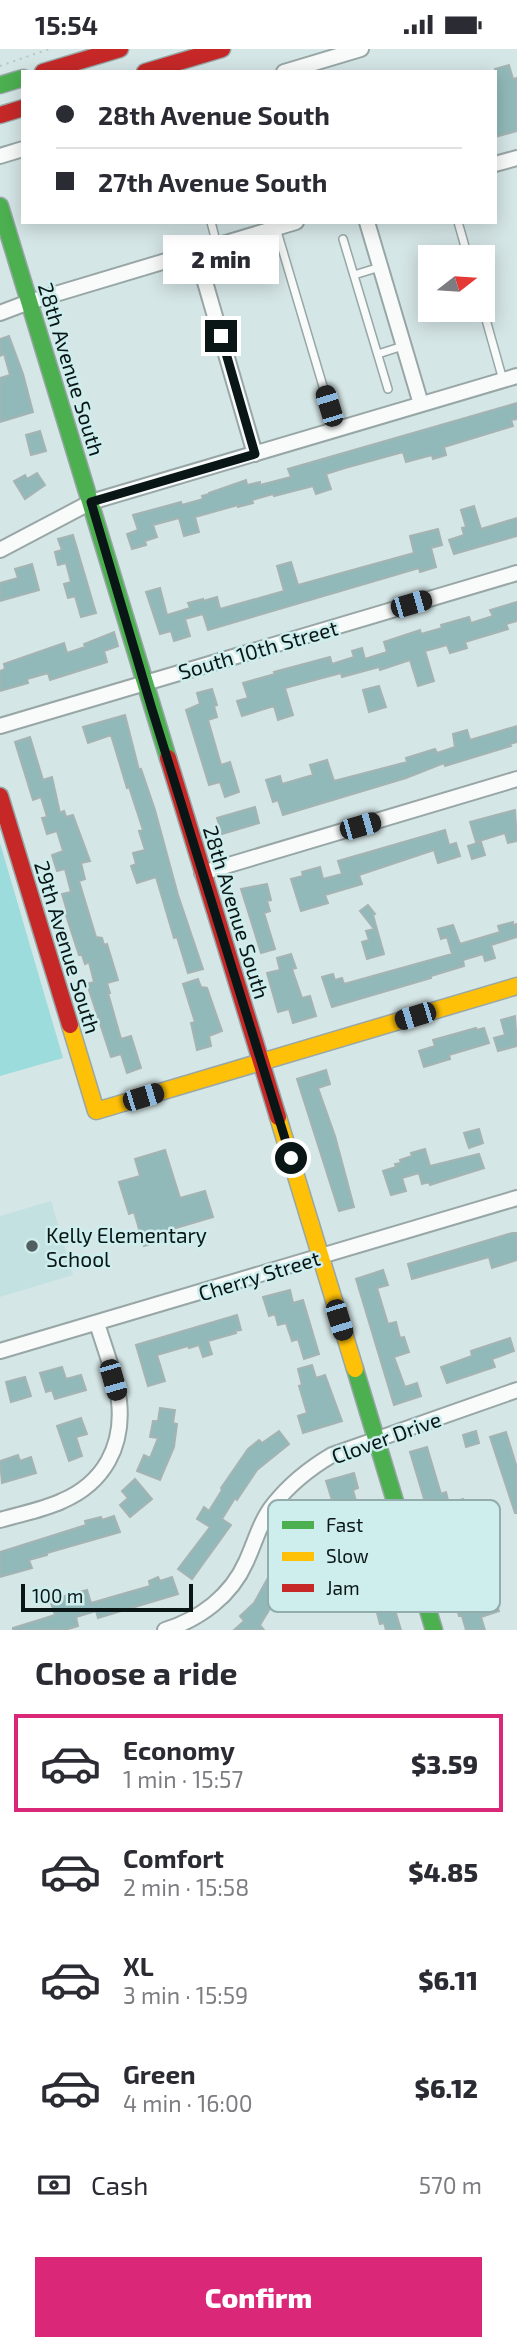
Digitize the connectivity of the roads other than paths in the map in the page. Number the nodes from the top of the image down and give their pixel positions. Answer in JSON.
{"nodes":[{"id":1,"x":120,"y":49,"type":"edge"},
{"id":2,"x":222,"y":49,"type":"edge"},
{"id":3,"x":361,"y":49,"type":"edge"},
{"id":4,"x":319,"y":61,"type":"edge"},
{"id":5,"x":50,"y":70,"type":"edge"},
{"id":6,"x":152,"y":70,"type":"edge"},
{"id":7,"x":290,"y":70,"type":"edge"},
{"id":8,"x":21,"y":79,"type":"edge"},
{"id":9,"x":0,"y":85,"type":"edge"},
{"id":10,"x":21,"y":109,"type":"edge"},
{"id":11,"x":0,"y":115,"type":"edge"},
{"id":12,"x":21,"y":150,"type":"edge"},
{"id":13,"x":0,"y":156,"type":"edge"},
{"id":14,"x":517,"y":158,"type":"edge"},
{"id":15,"x":497,"y":163,"type":"edge"},
{"id":16,"x":0,"y":206,"type":"edge"},
{"id":17,"x":212,"y":224,"type":"edge"},
{"id":18,"x":289,"y":224,"type":"edge"},
{"id":19,"x":369,"y":224,"type":"edge"},
{"id":20,"x":459,"y":224,"type":"edge"},
{"id":21,"x":276,"y":228,"type":"junction"},
{"id":22,"x":342,"y":239,"type":"dead end"},
{"id":23,"x":217,"y":245,"type":"junction"},
{"id":24,"x":465,"y":245,"type":"edge"},
{"id":25,"x":196,"y":251,"type":"junction"},
{"id":26,"x":381,"y":267,"type":"junction"},
{"id":27,"x":354,"y":275,"type":"junction"},
{"id":28,"x":29,"y":302,"type":"junction"},
{"id":29,"x":0,"y":313,"type":"edge"},
{"id":30,"x":488,"y":322,"type":"edge"},
{"id":31,"x":404,"y":346,"type":"junction"},
{"id":32,"x":378,"y":354,"type":"junction"},
{"id":33,"x":510,"y":378,"type":"edge"},
{"id":34,"x":388,"y":389,"type":"dead end"},
{"id":35,"x":421,"y":404,"type":"junction"},
{"id":36,"x":336,"y":430,"type":"junction"},
{"id":37,"x":255,"y":454,"type":"junction"},
{"id":38,"x":91,"y":502,"type":"junction"},
{"id":39,"x":0,"y":550,"type":"edge"},
{"id":40,"x":517,"y":573,"type":"edge"},
{"id":41,"x":144,"y":683,"type":"junction"},
{"id":42,"x":0,"y":726,"type":"edge"},
{"id":43,"x":517,"y":779,"type":"edge"},
{"id":44,"x":0,"y":796,"type":"edge"},
{"id":45,"x":202,"y":873,"type":"junction"},
{"id":46,"x":517,"y":986,"type":"edge"},
{"id":47,"x":262,"y":1061,"type":"junction"},
{"id":48,"x":517,"y":1198,"type":"edge"},
{"id":49,"x":320,"y":1256,"type":"junction"},
{"id":50,"x":97,"y":1323,"type":"junction"},
{"id":51,"x":0,"y":1351,"type":"edge"},
{"id":52,"x":517,"y":1390,"type":"edge"},
{"id":53,"x":376,"y":1441,"type":"junction"},
{"id":54,"x":277,"y":1500,"type":"edge"},
{"id":55,"x":394,"y":1500,"type":"edge"},
{"id":56,"x":268,"y":1513,"type":"edge"},
{"id":57,"x":0,"y":1520,"type":"edge"},
{"id":58,"x":428,"y":1612,"type":"edge"},
{"id":59,"x":165,"y":1630,"type":"edge"},
{"id":60,"x":434,"y":1630,"type":"edge"}],
"edges":[{"from":1,"to":5,"type":"street"},
{"from":2,"to":6,"type":"street"},
{"from":3,"to":4,"type":"street"},
{"from":4,"to":7,"type":"street"},
{"from":8,"to":9,"type":"street"},
{"from":10,"to":11,"type":"street"},
{"from":12,"to":13,"type":"street"},
{"from":14,"to":15,"type":"street"},
{"from":16,"to":28,"type":"street","name":"28th Avenue South"},
{"from":17,"to":23,"type":"lane"},
{"from":18,"to":21,"type":"street"},
{"from":19,"to":26,"type":"street"},
{"from":20,"to":24,"type":"lane"},
{"from":21,"to":23,"type":"street"},
{"from":21,"to":36,"type":"lane"},
{"from":22,"to":27,"type":"lane"},
{"from":23,"to":25,"type":"street"},
{"from":25,"to":28,"type":"street"},
{"from":25,"to":37,"type":"street"},
{"from":26,"to":27,"type":"lane"},
{"from":26,"to":31,"type":"street"},
{"from":27,"to":32,"type":"lane"},
{"from":28,"to":29,"type":"street"},
{"from":28,"to":38,"type":"street","name":"28th Avenue South"},
{"from":30,"to":33,"type":"lane"},
{"from":31,"to":32,"type":"lane"},
{"from":31,"to":35,"type":"street"},
{"from":32,"to":34,"type":"lane"},
{"from":33,"to":35,"type":"street"},
{"from":35,"to":36,"type":"street"},
{"from":36,"to":37,"type":"street"},
{"from":37,"to":38,"type":"street"},
{"from":38,"to":39,"type":"street"},
{"from":38,"to":41,"type":"street","name":"28th Avenue South"},
{"from":40,"to":41,"type":"street","name":"South 10th Street"},
{"from":41,"to":42,"type":"street","name":"South 10th Street"},
{"from":41,"to":45,"type":"street","name":"28th Avenue South"},
{"from":43,"to":45,"type":"street"},
{"from":44,"to":47,"type":"street","name":"29th Avenue South"},
{"from":45,"to":47,"type":"street","name":"28th Avenue South"},
{"from":46,"to":47,"type":"street"},
{"from":47,"to":49,"type":"street","name":"28th Avenue South"},
{"from":48,"to":49,"type":"street","name":"Cherry Street"},
{"from":49,"to":50,"type":"street","name":"Cherry Street"},
{"from":49,"to":53,"type":"street","name":"28th Avenue South"},
{"from":50,"to":51,"type":"street","name":"Cherry Street"},
{"from":50,"to":57,"type":"street"},
{"from":52,"to":53,"type":"street","name":"Clover Drive"},
{"from":53,"to":54,"type":"street","name":"Clover Drive"},
{"from":53,"to":55,"type":"street","name":"28th Avenue South"},
{"from":56,"to":59,"type":"street","name":"Clover Drive"},
{"from":58,"to":60,"type":"street","name":"28th Avenue South"}]}
